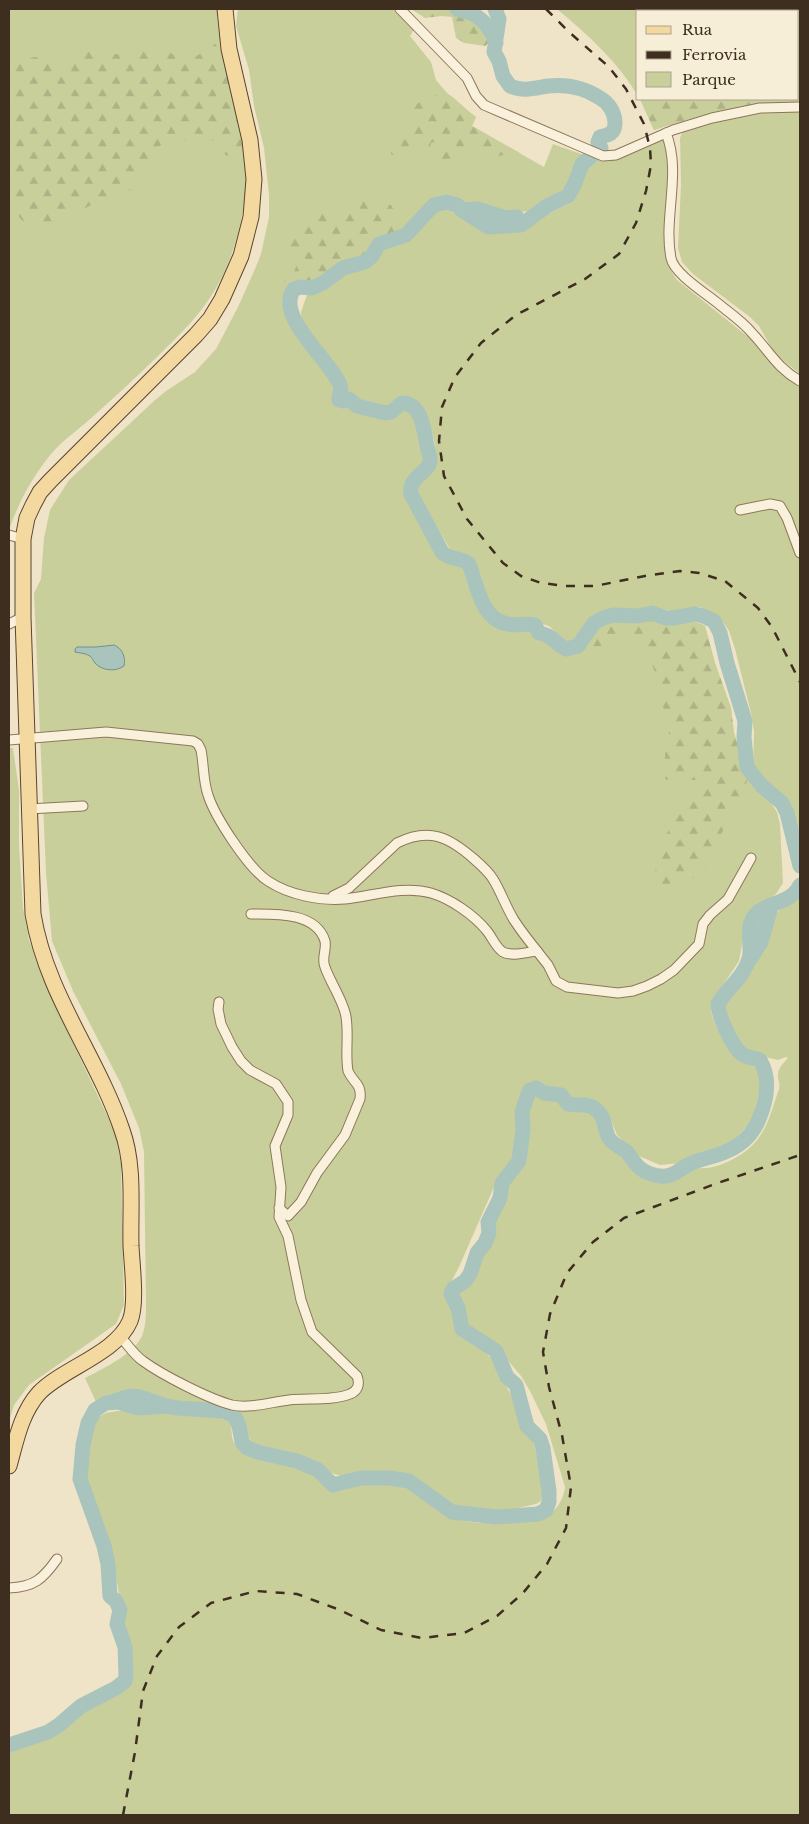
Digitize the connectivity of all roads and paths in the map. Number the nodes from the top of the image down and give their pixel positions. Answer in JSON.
{"nodes":[{"id":1,"x":225,"y":9,"type":"edge"},
{"id":2,"x":400,"y":9,"type":"edge"},
{"id":3,"x":800,"y":107,"type":"edge"},
{"id":4,"x":666,"y":133,"type":"junction"},
{"id":5,"x":800,"y":381,"type":"edge"},
{"id":6,"x":740,"y":510,"type":"dead end"},
{"id":7,"x":16,"y":537,"type":"edge"},
{"id":8,"x":800,"y":553,"type":"edge"},
{"id":9,"x":16,"y":620,"type":"edge"},
{"id":10,"x":28,"y":739,"type":"junction"},
{"id":11,"x":9,"y":740,"type":"edge"},
{"id":12,"x":83,"y":806,"type":"dead end"},
{"id":13,"x":28,"y":808,"type":"junction"},
{"id":14,"x":751,"y":858,"type":"dead end"},
{"id":15,"x":325,"y":899,"type":"junction"},
{"id":16,"x":251,"y":914,"type":"dead end"},
{"id":17,"x":537,"y":951,"type":"junction"},
{"id":18,"x":219,"y":1002,"type":"dead end"},
{"id":19,"x":279,"y":1208,"type":"junction"},
{"id":20,"x":120,"y":1336,"type":"junction"},
{"id":21,"x":9,"y":1466,"type":"edge"},
{"id":22,"x":57,"y":1559,"type":"dead end"},
{"id":23,"x":9,"y":1588,"type":"edge"}],
"edges":[{"from":1,"to":7,"type":"main road"},
{"from":2,"to":4,"type":"street"},
{"from":3,"to":4,"type":"street"},
{"from":4,"to":5,"type":"street"},
{"from":6,"to":8,"type":"street"},
{"from":7,"to":9,"type":"main road"},
{"from":9,"to":10,"type":"main road"},
{"from":10,"to":11,"type":"street"},
{"from":10,"to":13,"type":"main road"},
{"from":10,"to":15,"type":"street"},
{"from":12,"to":13,"type":"street"},
{"from":13,"to":20,"type":"main road"},
{"from":14,"to":17,"type":"street"},
{"from":15,"to":17,"type":"street"},
{"from":15,"to":17,"type":"street"},
{"from":16,"to":19,"type":"street"},
{"from":18,"to":19,"type":"street"},
{"from":19,"to":20,"type":"street"},
{"from":20,"to":21,"type":"main road"},
{"from":22,"to":23,"type":"street"}]}
